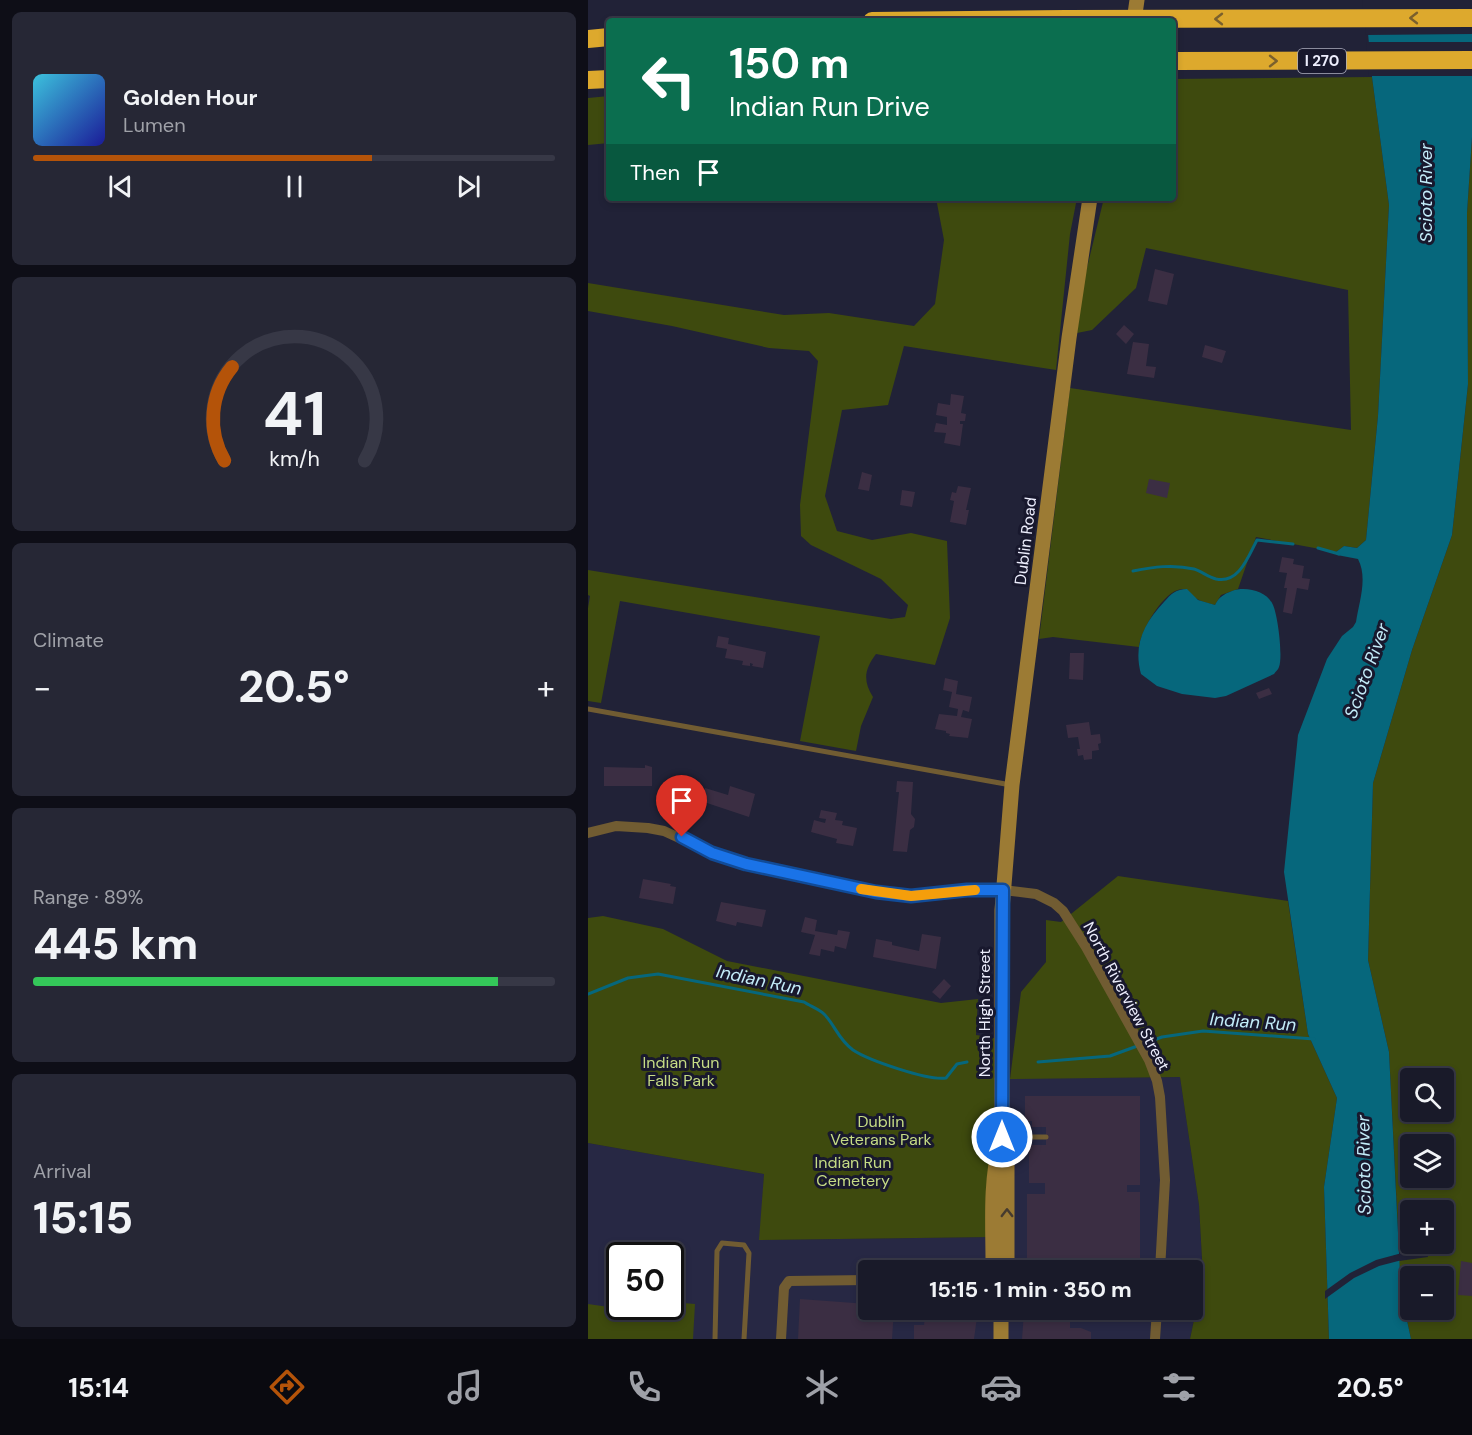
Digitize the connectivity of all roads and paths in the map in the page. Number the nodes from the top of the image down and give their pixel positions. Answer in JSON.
{"nodes":[{"id":1,"x":1137,"y":0,"type":"edge"},
{"id":2,"x":1134,"y":18,"type":"edge"},
{"id":3,"x":1472,"y":18,"type":"edge"},
{"id":4,"x":1176,"y":19,"type":"edge"},
{"id":5,"x":606,"y":37,"type":"edge"},
{"id":6,"x":588,"y":39,"type":"edge"},
{"id":7,"x":1472,"y":60,"type":"edge"},
{"id":8,"x":1176,"y":61,"type":"edge"},
{"id":9,"x":606,"y":79,"type":"edge"},
{"id":10,"x":588,"y":80,"type":"edge"},
{"id":11,"x":1090,"y":201,"type":"edge"},
{"id":12,"x":588,"y":709,"type":"edge"},
{"id":13,"x":1012,"y":785,"type":"junction"},
{"id":14,"x":588,"y":833,"type":"edge"},
{"id":15,"x":1003,"y":890,"type":"junction"},
{"id":16,"x":1002,"y":1137,"type":"junction"},
{"id":17,"x":1046,"y":1137,"type":"dead end"},
{"id":18,"x":993,"y":1260,"type":"edge"},
{"id":19,"x":1007,"y":1260,"type":"edge"},
{"id":20,"x":1161,"y":1260,"type":"edge"},
{"id":21,"x":858,"y":1280,"type":"edge"},
{"id":22,"x":1001,"y":1320,"type":"edge"},
{"id":23,"x":1156,"y":1320,"type":"edge"},
{"id":24,"x":715,"y":1339,"type":"edge"},
{"id":25,"x":744,"y":1339,"type":"edge"},
{"id":26,"x":781,"y":1339,"type":"edge"},
{"id":27,"x":1001,"y":1339,"type":"edge"},
{"id":28,"x":1155,"y":1339,"type":"edge"}],
"edges":[{"from":1,"to":2,"type":"main road"},
{"from":3,"to":4,"type":"highway","one_way":true,"bridge":true},
{"from":5,"to":6,"type":"highway"},
{"from":8,"to":7,"type":"highway","number":"I 270","one_way":true},
{"from":9,"to":10,"type":"highway"},
{"from":11,"to":13,"type":"main road","name":"Dublin Road"},
{"from":12,"to":13,"type":"lane"},
{"from":13,"to":15,"type":"main road","name":"Dublin Road"},
{"from":14,"to":15,"type":"street","name":"North Riverview Street"},
{"from":15,"to":16,"type":"main road","name":"North High Street"},
{"from":15,"to":20,"type":"street","name":"North Riverview Street"},
{"from":16,"to":17,"type":"lane"},
{"from":16,"to":18,"type":"main road","name":"North High Street"},
{"from":19,"to":16,"type":"main road","name":"North High Street","one_way":true},
{"from":21,"to":26,"type":"street"},
{"from":22,"to":27,"type":"main road"},
{"from":23,"to":28,"type":"street"},
{"from":24,"to":25,"type":"lane"}]}
